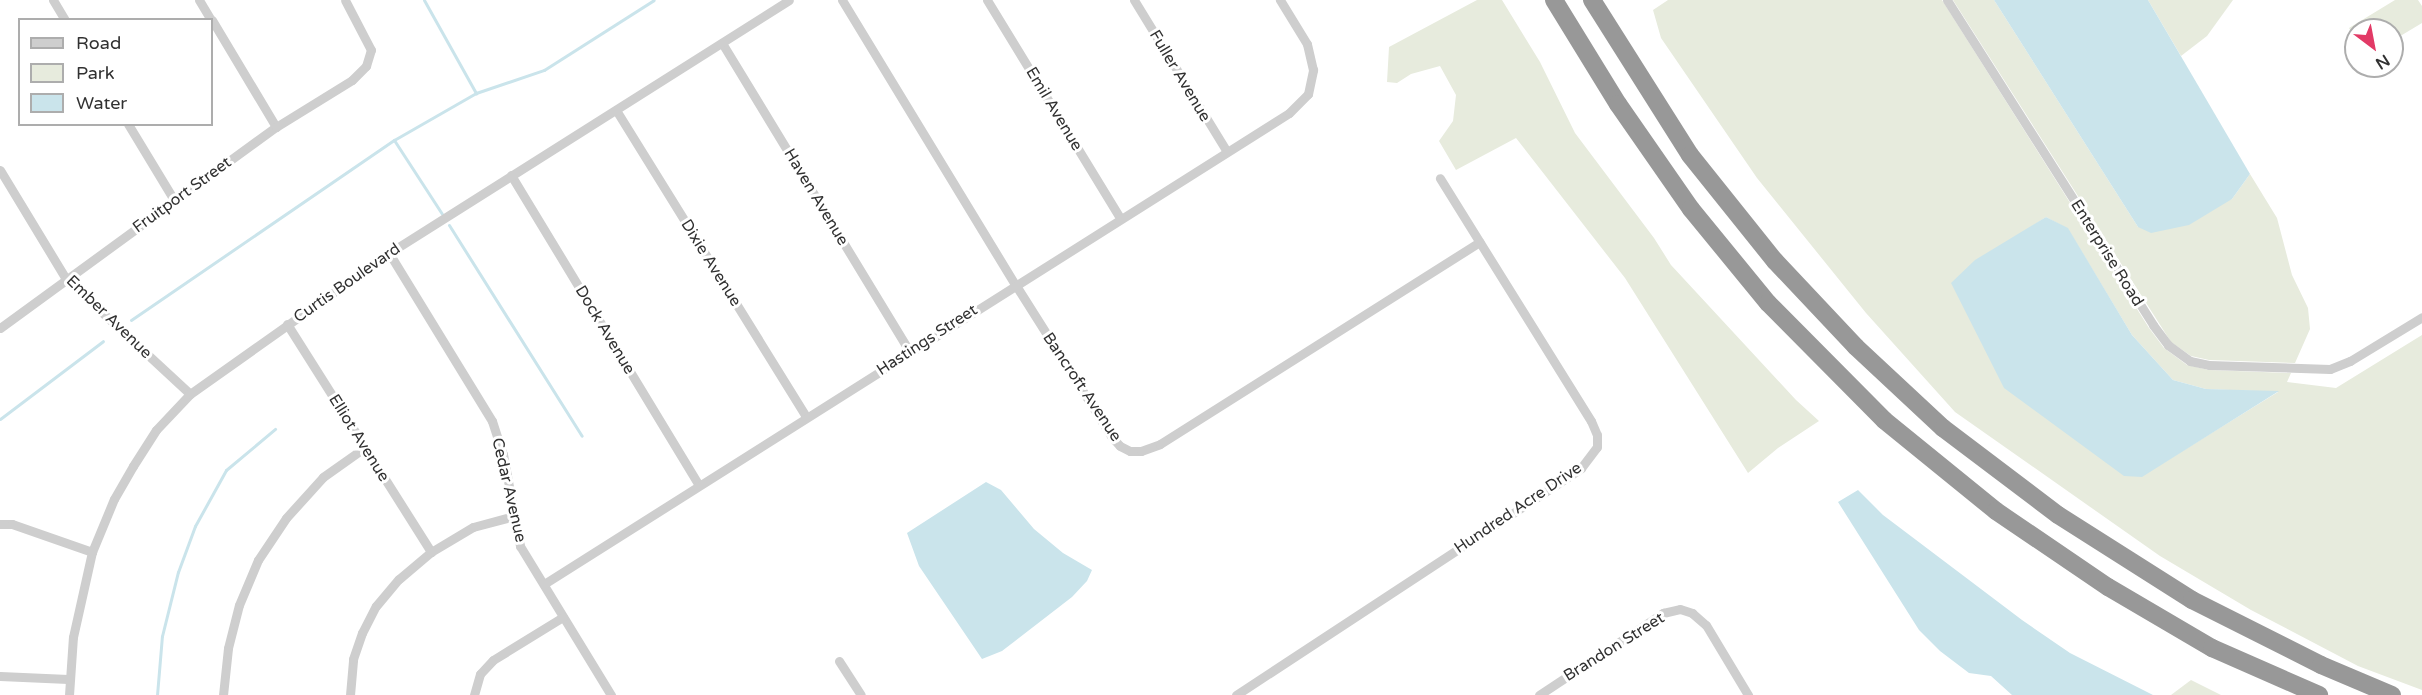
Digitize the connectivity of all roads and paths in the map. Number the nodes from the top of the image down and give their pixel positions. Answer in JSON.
{"nodes":[{"id":1,"x":53,"y":0,"type":"edge"},
{"id":2,"x":199,"y":0,"type":"edge"},
{"id":3,"x":345,"y":0,"type":"edge"},
{"id":4,"x":789,"y":0,"type":"edge"},
{"id":5,"x":842,"y":0,"type":"edge"},
{"id":6,"x":987,"y":0,"type":"edge"},
{"id":7,"x":1134,"y":0,"type":"edge"},
{"id":8,"x":1280,"y":0,"type":"edge"},
{"id":9,"x":1554,"y":0,"type":"edge"},
{"id":10,"x":1592,"y":0,"type":"edge"},
{"id":11,"x":1947,"y":0,"type":"edge"},
{"id":12,"x":64,"y":18,"type":"edge"},
{"id":13,"x":210,"y":18,"type":"edge"},
{"id":14,"x":213,"y":23,"type":"edge"},
{"id":15,"x":722,"y":43,"type":"junction"},
{"id":16,"x":616,"y":110,"type":"junction"},
{"id":17,"x":129,"y":126,"type":"edge"},
{"id":18,"x":276,"y":127,"type":"junction"},
{"id":19,"x":1227,"y":152,"type":"junction"},
{"id":20,"x":0,"y":170,"type":"edge"},
{"id":21,"x":511,"y":175,"type":"junction"},
{"id":22,"x":1440,"y":178,"type":"dead end"},
{"id":23,"x":174,"y":201,"type":"junction"},
{"id":24,"x":1120,"y":218,"type":"junction"},
{"id":25,"x":1480,"y":242,"type":"junction"},
{"id":26,"x":388,"y":253,"type":"junction"},
{"id":27,"x":66,"y":279,"type":"junction"},
{"id":28,"x":1014,"y":284,"type":"junction"},
{"id":29,"x":2422,"y":317,"type":"edge"},
{"id":30,"x":287,"y":324,"type":"junction"},
{"id":31,"x":0,"y":328,"type":"edge"},
{"id":32,"x":910,"y":352,"type":"junction"},
{"id":33,"x":190,"y":394,"type":"junction"},
{"id":34,"x":806,"y":417,"type":"junction"},
{"id":35,"x":364,"y":448,"type":"junction"},
{"id":36,"x":698,"y":484,"type":"junction"},
{"id":37,"x":514,"y":516,"type":"junction"},
{"id":38,"x":0,"y":524,"type":"edge"},
{"id":39,"x":92,"y":552,"type":"junction"},
{"id":40,"x":431,"y":552,"type":"junction"},
{"id":41,"x":544,"y":584,"type":"junction"},
{"id":42,"x":563,"y":617,"type":"junction"},
{"id":43,"x":839,"y":661,"type":"dead end"},
{"id":44,"x":0,"y":676,"type":"edge"},
{"id":45,"x":68,"y":679,"type":"junction"},
{"id":46,"x":69,"y":695,"type":"edge"},
{"id":47,"x":224,"y":695,"type":"edge"},
{"id":48,"x":350,"y":695,"type":"edge"},
{"id":49,"x":474,"y":695,"type":"edge"},
{"id":50,"x":611,"y":695,"type":"edge"},
{"id":51,"x":861,"y":695,"type":"edge"},
{"id":52,"x":1236,"y":695,"type":"edge"},
{"id":53,"x":1539,"y":695,"type":"edge"},
{"id":54,"x":1748,"y":695,"type":"edge"},
{"id":55,"x":2319,"y":695,"type":"edge"},
{"id":56,"x":2392,"y":695,"type":"edge"}],
"edges":[{"from":1,"to":12,"type":"street"},
{"from":2,"to":13,"type":"street"},
{"from":3,"to":18,"type":"street","name":"Fruitport Street"},
{"from":4,"to":15,"type":"street","name":"Curtis Boulevard"},
{"from":5,"to":28,"type":"street","name":"Bancroft Avenue"},
{"from":6,"to":24,"type":"street","name":"Emil Avenue"},
{"from":7,"to":19,"type":"street","name":"Fuller Avenue"},
{"from":8,"to":19,"type":"street","name":"Hastings Street"},
{"from":9,"to":55,"type":"highway"},
{"from":10,"to":56,"type":"highway"},
{"from":11,"to":29,"type":"street","name":"Enterprise Road"},
{"from":14,"to":18,"type":"street"},
{"from":15,"to":16,"type":"street","name":"Curtis Boulevard"},
{"from":15,"to":32,"type":"street","name":"Haven Avenue"},
{"from":16,"to":21,"type":"street","name":"Curtis Boulevard"},
{"from":16,"to":34,"type":"street","name":"Dixie Avenue"},
{"from":17,"to":23,"type":"street"},
{"from":18,"to":23,"type":"street","name":"Fruitport Street"},
{"from":19,"to":24,"type":"street","name":"Hastings Street"},
{"from":20,"to":27,"type":"street","name":"Ember Avenue"},
{"from":21,"to":26,"type":"street","name":"Curtis Boulevard"},
{"from":21,"to":36,"type":"street","name":"Dock Avenue"},
{"from":22,"to":25,"type":"street"},
{"from":23,"to":27,"type":"street","name":"Fruitport Street"},
{"from":24,"to":28,"type":"street","name":"Hastings Street"},
{"from":25,"to":28,"type":"street","name":"Bancroft Avenue"},
{"from":25,"to":52,"type":"street","name":"Hundred Acre Drive"},
{"from":26,"to":30,"type":"street","name":"Curtis Boulevard"},
{"from":26,"to":37,"type":"street","name":"Cedar Avenue"},
{"from":27,"to":31,"type":"street","name":"Fruitport Street"},
{"from":27,"to":33,"type":"street","name":"Ember Avenue"},
{"from":28,"to":32,"type":"street","name":"Hastings Street"},
{"from":30,"to":33,"type":"street","name":"Curtis Boulevard"},
{"from":30,"to":35,"type":"street","name":"Elliot Avenue"},
{"from":32,"to":34,"type":"street","name":"Hastings Street"},
{"from":33,"to":39,"type":"street","name":"Curtis Boulevard"},
{"from":34,"to":36,"type":"street","name":"Hastings Street"},
{"from":35,"to":40,"type":"street","name":"Elliot Avenue"},
{"from":35,"to":47,"type":"street"},
{"from":36,"to":41,"type":"street","name":"Hastings Street"},
{"from":37,"to":40,"type":"street"},
{"from":37,"to":41,"type":"street","name":"Cedar Avenue"},
{"from":38,"to":39,"type":"street"},
{"from":39,"to":45,"type":"street","name":"Curtis Boulevard"},
{"from":40,"to":48,"type":"street"},
{"from":41,"to":42,"type":"street","name":"Cedar Avenue"},
{"from":42,"to":49,"type":"street"},
{"from":42,"to":50,"type":"street","name":"Cedar Avenue"},
{"from":43,"to":51,"type":"street"},
{"from":44,"to":45,"type":"street"},
{"from":45,"to":46,"type":"street","name":"Curtis Boulevard"},
{"from":53,"to":54,"type":"street","name":"Brandon Street"}]}
